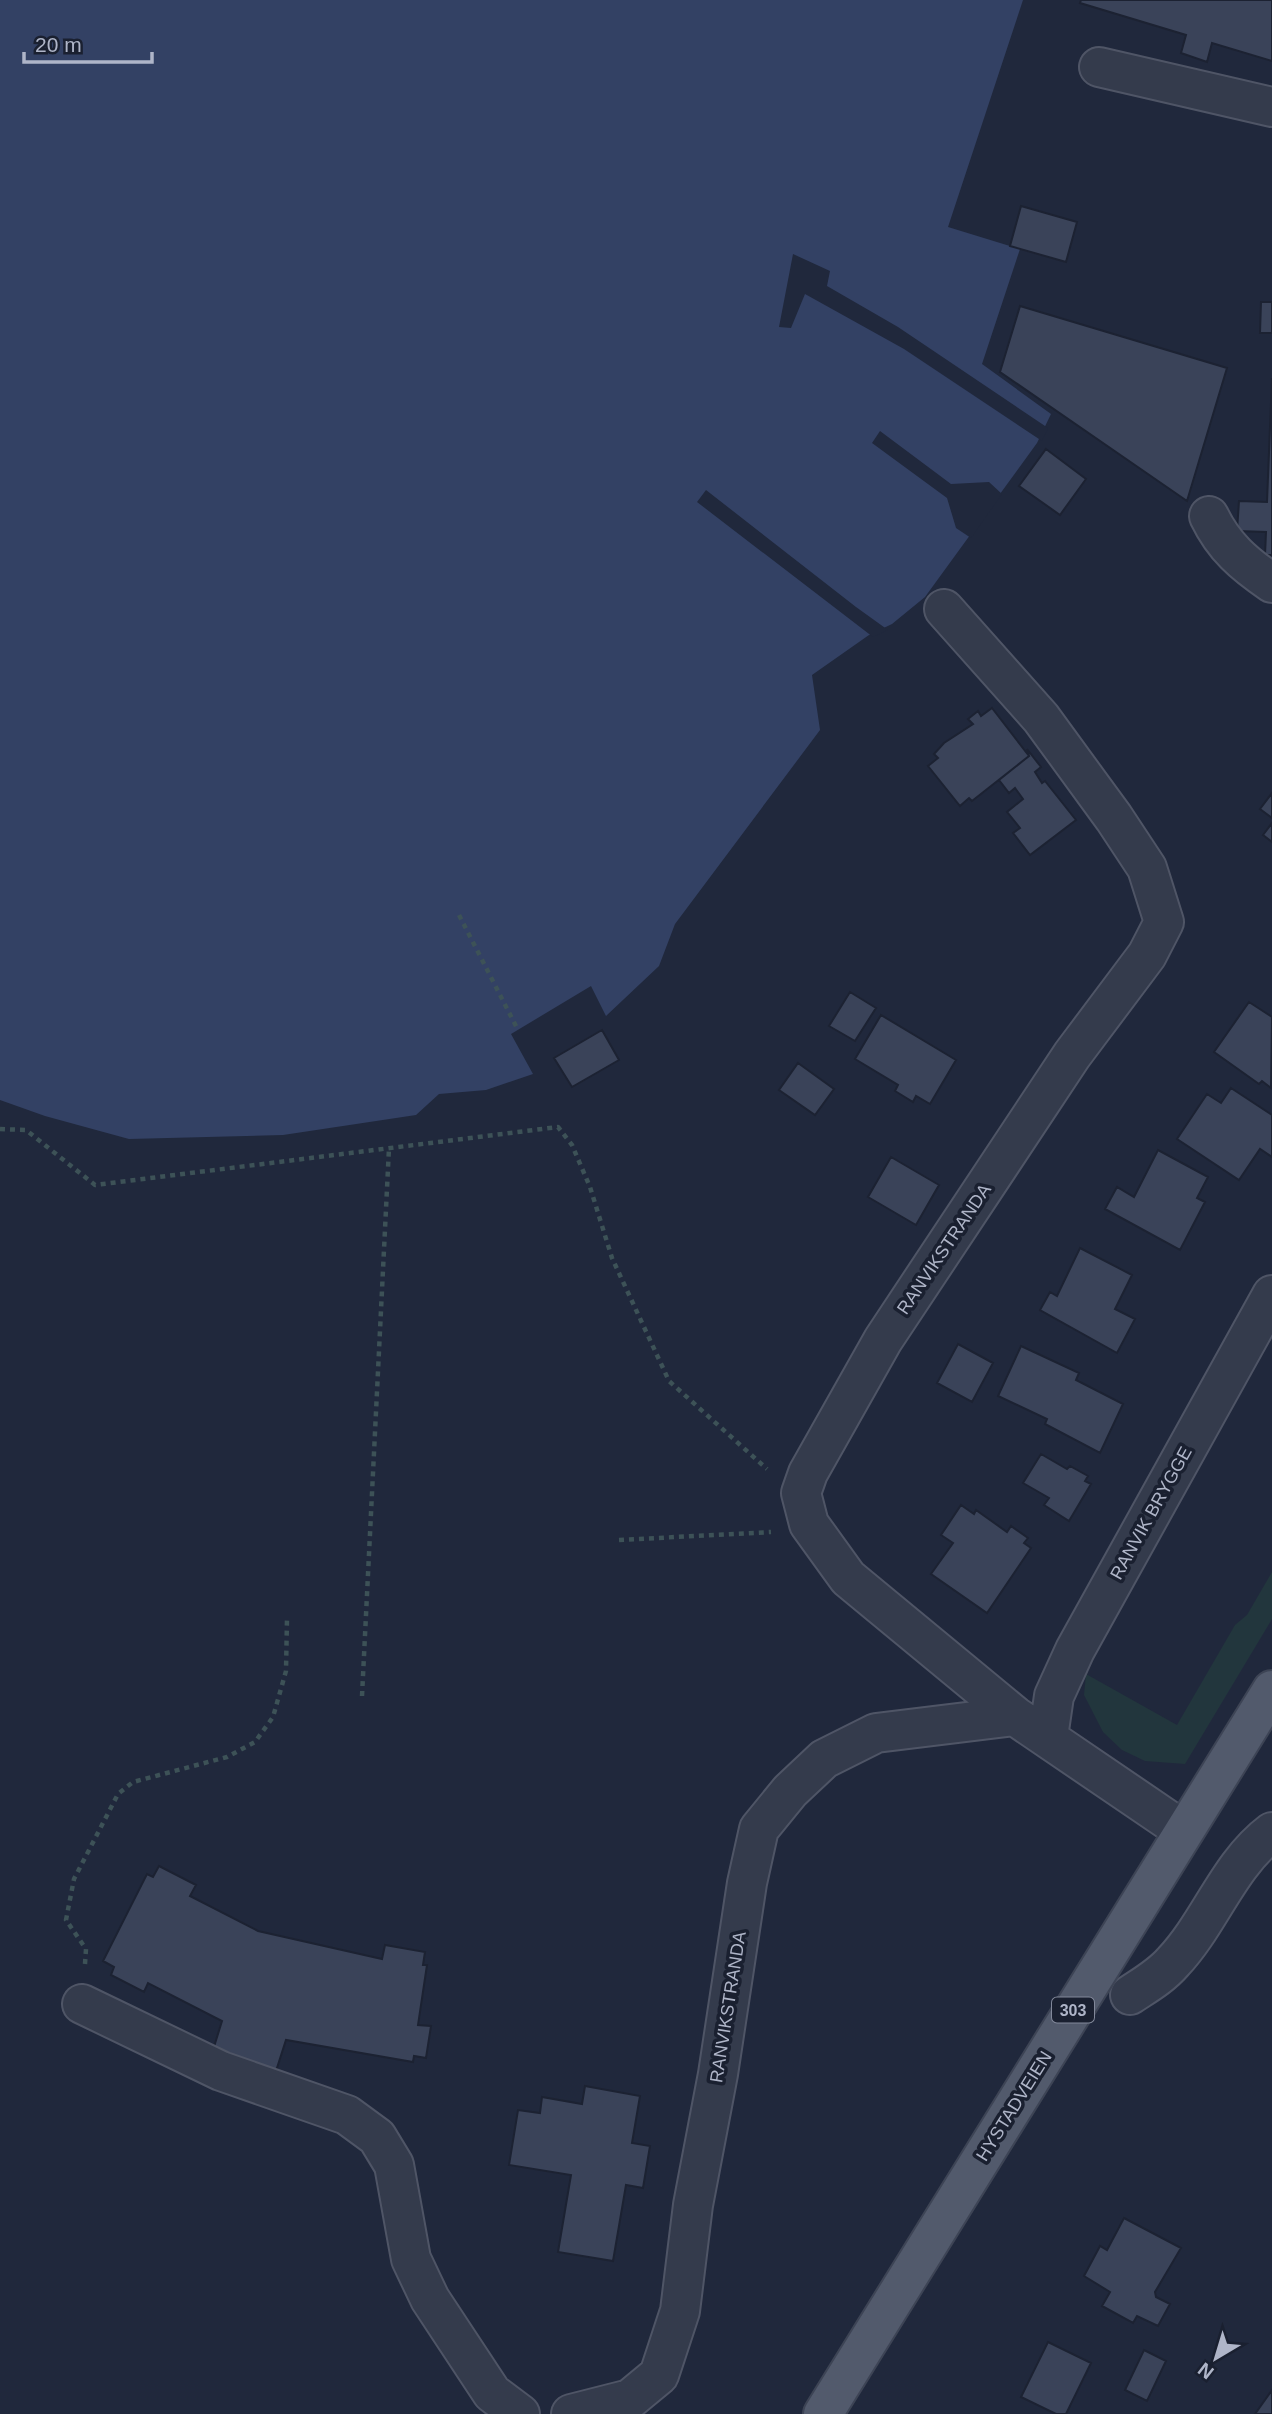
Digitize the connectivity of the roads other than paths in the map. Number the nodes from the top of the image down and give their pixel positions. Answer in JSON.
{"nodes":[{"id":1,"x":1099,"y":66,"type":"dead end"},
{"id":2,"x":1272,"y":107,"type":"edge"},
{"id":3,"x":1209,"y":516,"type":"dead end"},
{"id":4,"x":1272,"y":583,"type":"edge"},
{"id":5,"x":944,"y":609,"type":"dead end"},
{"id":6,"x":1272,"y":1295,"type":"edge"},
{"id":7,"x":1272,"y":1690,"type":"edge"},
{"id":8,"x":1015,"y":1716,"type":"junction"},
{"id":9,"x":1048,"y":1737,"type":"junction"},
{"id":10,"x":1184,"y":1831,"type":"junction"},
{"id":11,"x":1272,"y":1832,"type":"edge"},
{"id":12,"x":1130,"y":1994,"type":"dead end"},
{"id":13,"x":82,"y":2004,"type":"road end"},
{"id":14,"x":520,"y":2414,"type":"edge"},
{"id":15,"x":571,"y":2414,"type":"edge"},
{"id":16,"x":822,"y":2414,"type":"edge"}],
"edges":[{"from":1,"to":2,"type":"street"},
{"from":3,"to":4,"type":"street"},
{"from":5,"to":8,"type":"street","name":"RANVIKSTRANDA"},
{"from":6,"to":9,"type":"street","name":"RANVIK BRYGGE"},
{"from":7,"to":10,"type":"main road","name":"HYSTADVEIEN","number":"303"},
{"from":8,"to":9,"type":"street"},
{"from":8,"to":15,"type":"street","name":"RANVIKSTRANDA"},
{"from":9,"to":10,"type":"street"},
{"from":10,"to":16,"type":"main road","name":"HYSTADVEIEN","number":"303"},
{"from":11,"to":12,"type":"street"},
{"from":13,"to":14,"type":"street"}]}
